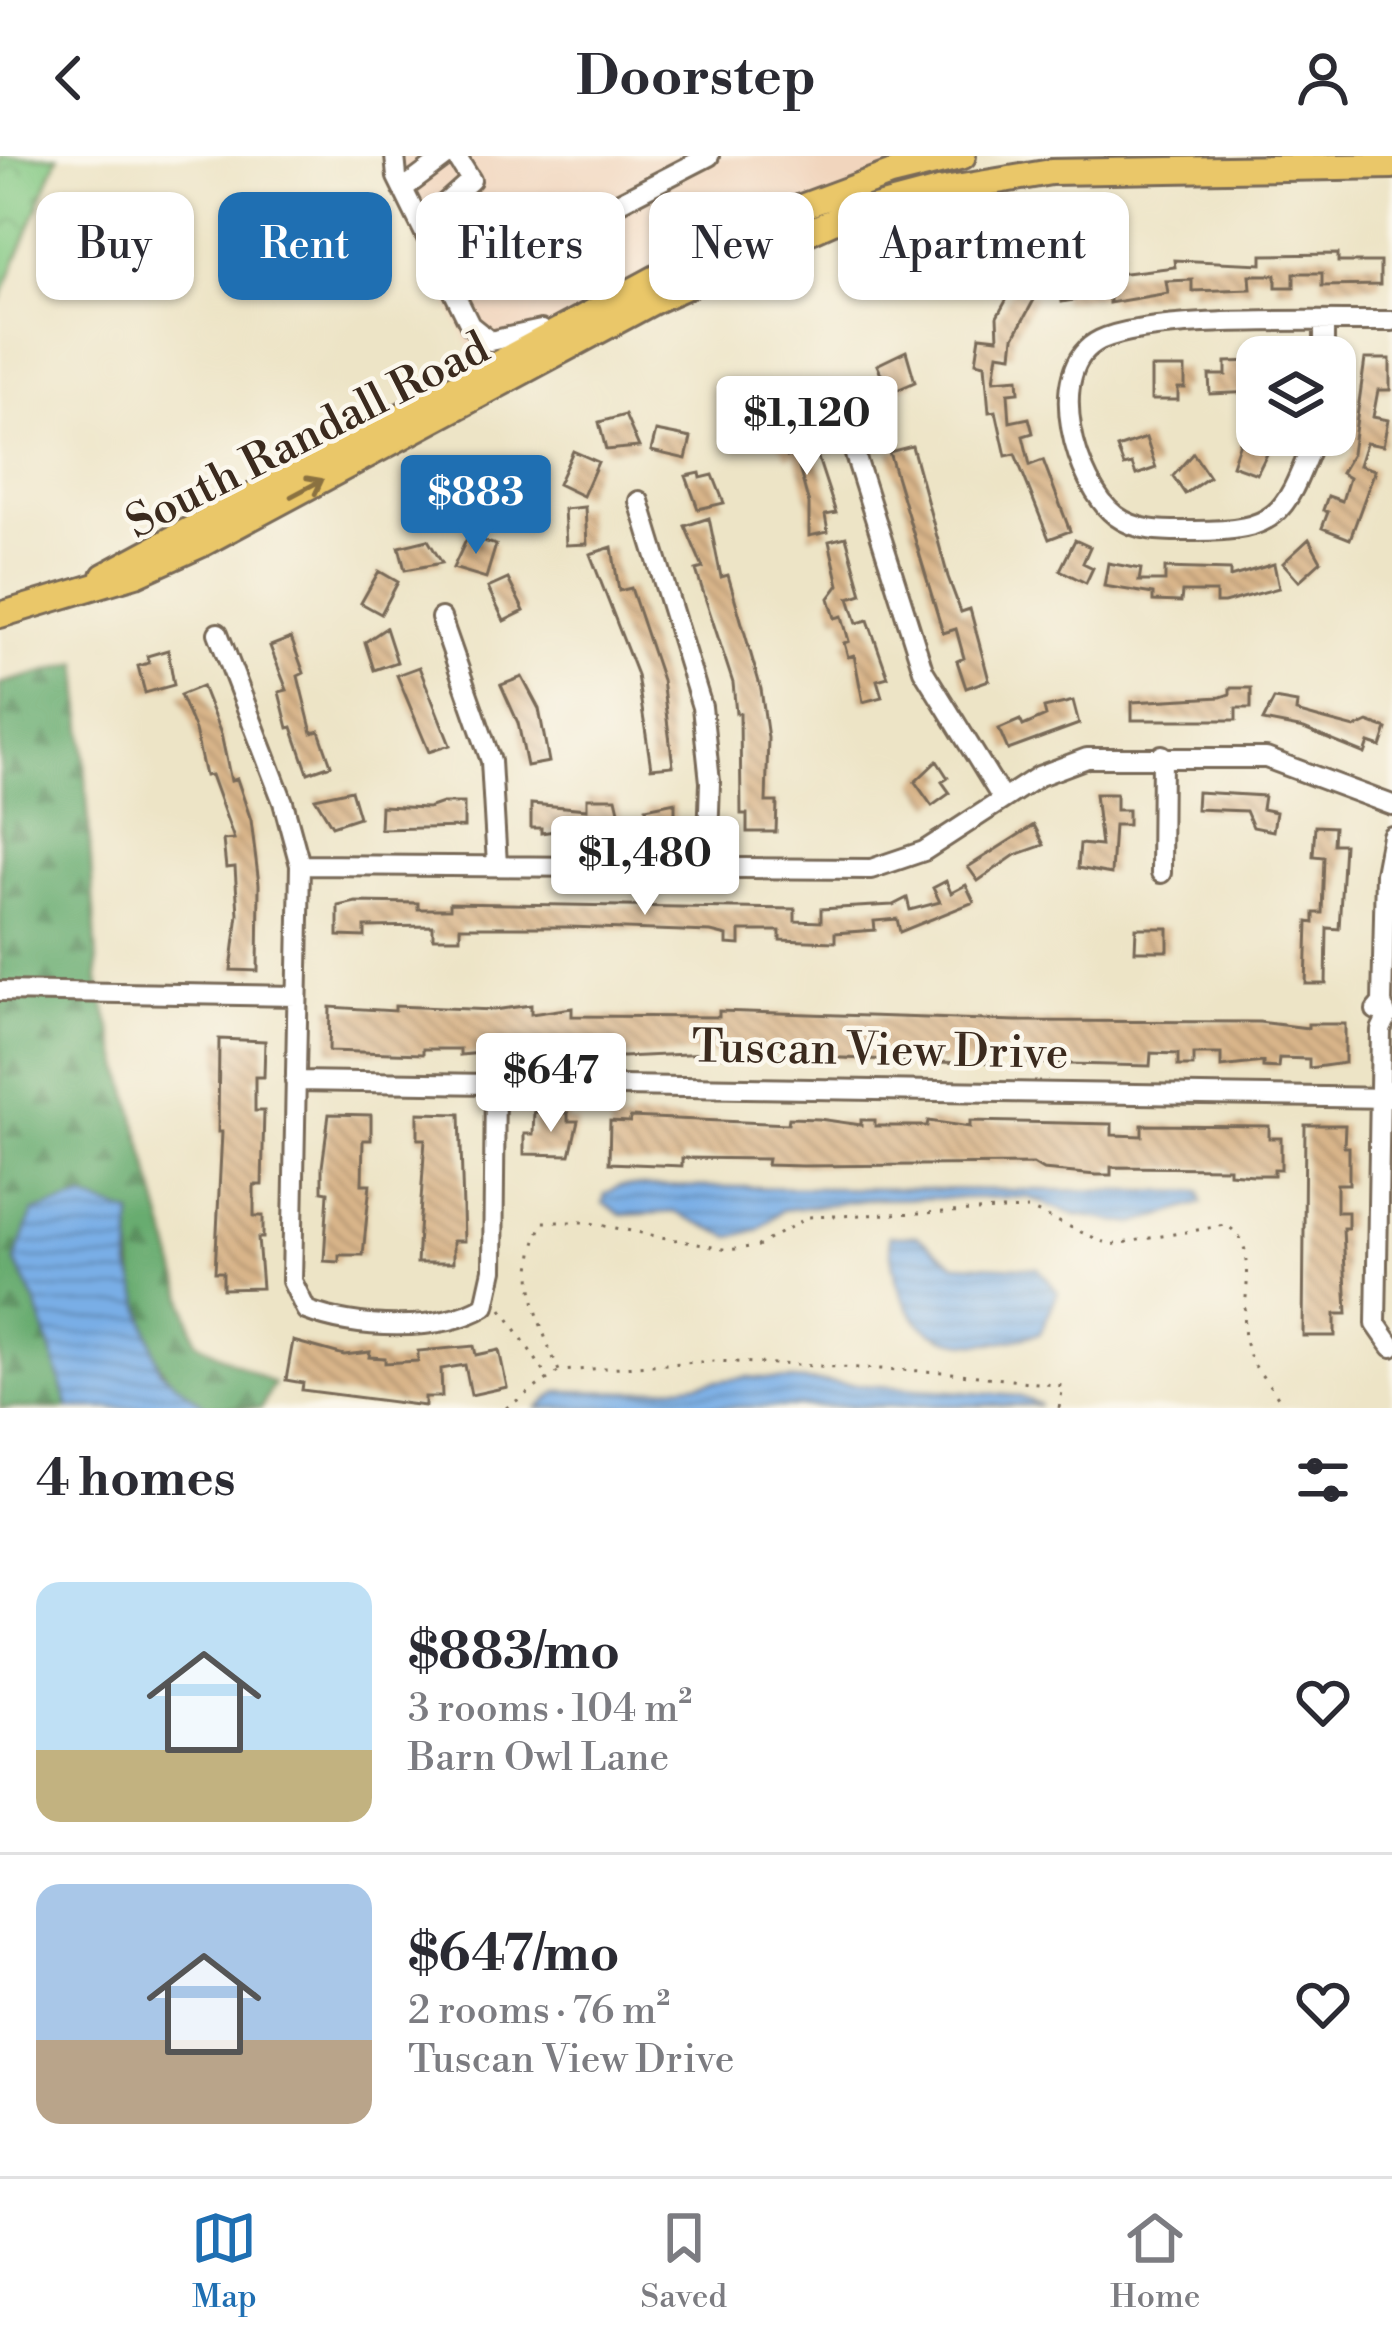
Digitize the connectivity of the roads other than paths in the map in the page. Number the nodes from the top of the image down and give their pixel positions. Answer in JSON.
{"nodes":[{"id":1,"x":394,"y":156,"type":"edge"},
{"id":2,"x":447,"y":156,"type":"edge"},
{"id":3,"x":456,"y":156,"type":"edge"},
{"id":4,"x":709,"y":156,"type":"edge"},
{"id":5,"x":963,"y":156,"type":"edge"},
{"id":6,"x":1392,"y":166,"type":"edge"},
{"id":7,"x":404,"y":189,"type":"junction"},
{"id":8,"x":582,"y":314,"type":"junction"},
{"id":9,"x":1392,"y":321,"type":"edge"},
{"id":10,"x":1324,"y":322,"type":"junction"},
{"id":11,"x":1324,"y":336,"type":"edge"},
{"id":12,"x":840,"y":406,"type":"dead end"},
{"id":13,"x":1307,"y":456,"type":"edge"},
{"id":14,"x":639,"y":501,"type":"dead end"},
{"id":15,"x":87,"y":587,"type":"junction"},
{"id":16,"x":0,"y":615,"type":"edge"},
{"id":17,"x":441,"y":618,"type":"dead end"},
{"id":18,"x":218,"y":633,"type":"dead end"},
{"id":19,"x":1162,"y":754,"type":"junction"},
{"id":20,"x":1002,"y":798,"type":"junction"},
{"id":21,"x":1392,"y":805,"type":"edge"},
{"id":22,"x":1392,"y":836,"type":"edge"},
{"id":23,"x":300,"y":865,"type":"junction"},
{"id":24,"x":497,"y":865,"type":"junction"},
{"id":25,"x":707,"y":869,"type":"junction"},
{"id":26,"x":1161,"y":873,"type":"dead end"},
{"id":27,"x":0,"y":991,"type":"edge"},
{"id":28,"x":296,"y":996,"type":"junction"},
{"id":29,"x":295,"y":1081,"type":"junction"},
{"id":30,"x":496,"y":1085,"type":"junction"},
{"id":31,"x":1386,"y":1098,"type":"edge"},
{"id":32,"x":1392,"y":1347,"type":"edge"}],
"edges":[{"from":1,"to":7,"type":"street"},
{"from":2,"to":7,"type":"street"},
{"from":3,"to":4,"type":"street"},
{"from":5,"to":8,"type":"main road","name":"South Randall Road"},
{"from":15,"to":6,"type":"main road","name":"South Randall Road","one_way":true},
{"from":7,"to":8,"type":"street"},
{"from":8,"to":15,"type":"main road","name":"South Randall Road"},
{"from":9,"to":10,"type":"street"},
{"from":10,"to":11,"type":"street"},
{"from":10,"to":13,"type":"street"},
{"from":12,"to":20,"type":"street"},
{"from":14,"to":25,"type":"street"},
{"from":15,"to":16,"type":"main road","name":"South Randall Road"},
{"from":17,"to":24,"type":"street"},
{"from":18,"to":23,"type":"street"},
{"from":19,"to":20,"type":"street"},
{"from":19,"to":21,"type":"street"},
{"from":19,"to":26,"type":"street"},
{"from":20,"to":25,"type":"street"},
{"from":22,"to":31,"type":"street"},
{"from":23,"to":24,"type":"street"},
{"from":23,"to":28,"type":"street"},
{"from":24,"to":25,"type":"street"},
{"from":27,"to":28,"type":"street"},
{"from":28,"to":29,"type":"street"},
{"from":29,"to":30,"type":"street","name":"Tuscan View Drive"},
{"from":29,"to":30,"type":"street"},
{"from":30,"to":31,"type":"street","name":"Tuscan View Drive"},
{"from":31,"to":32,"type":"street"}]}
